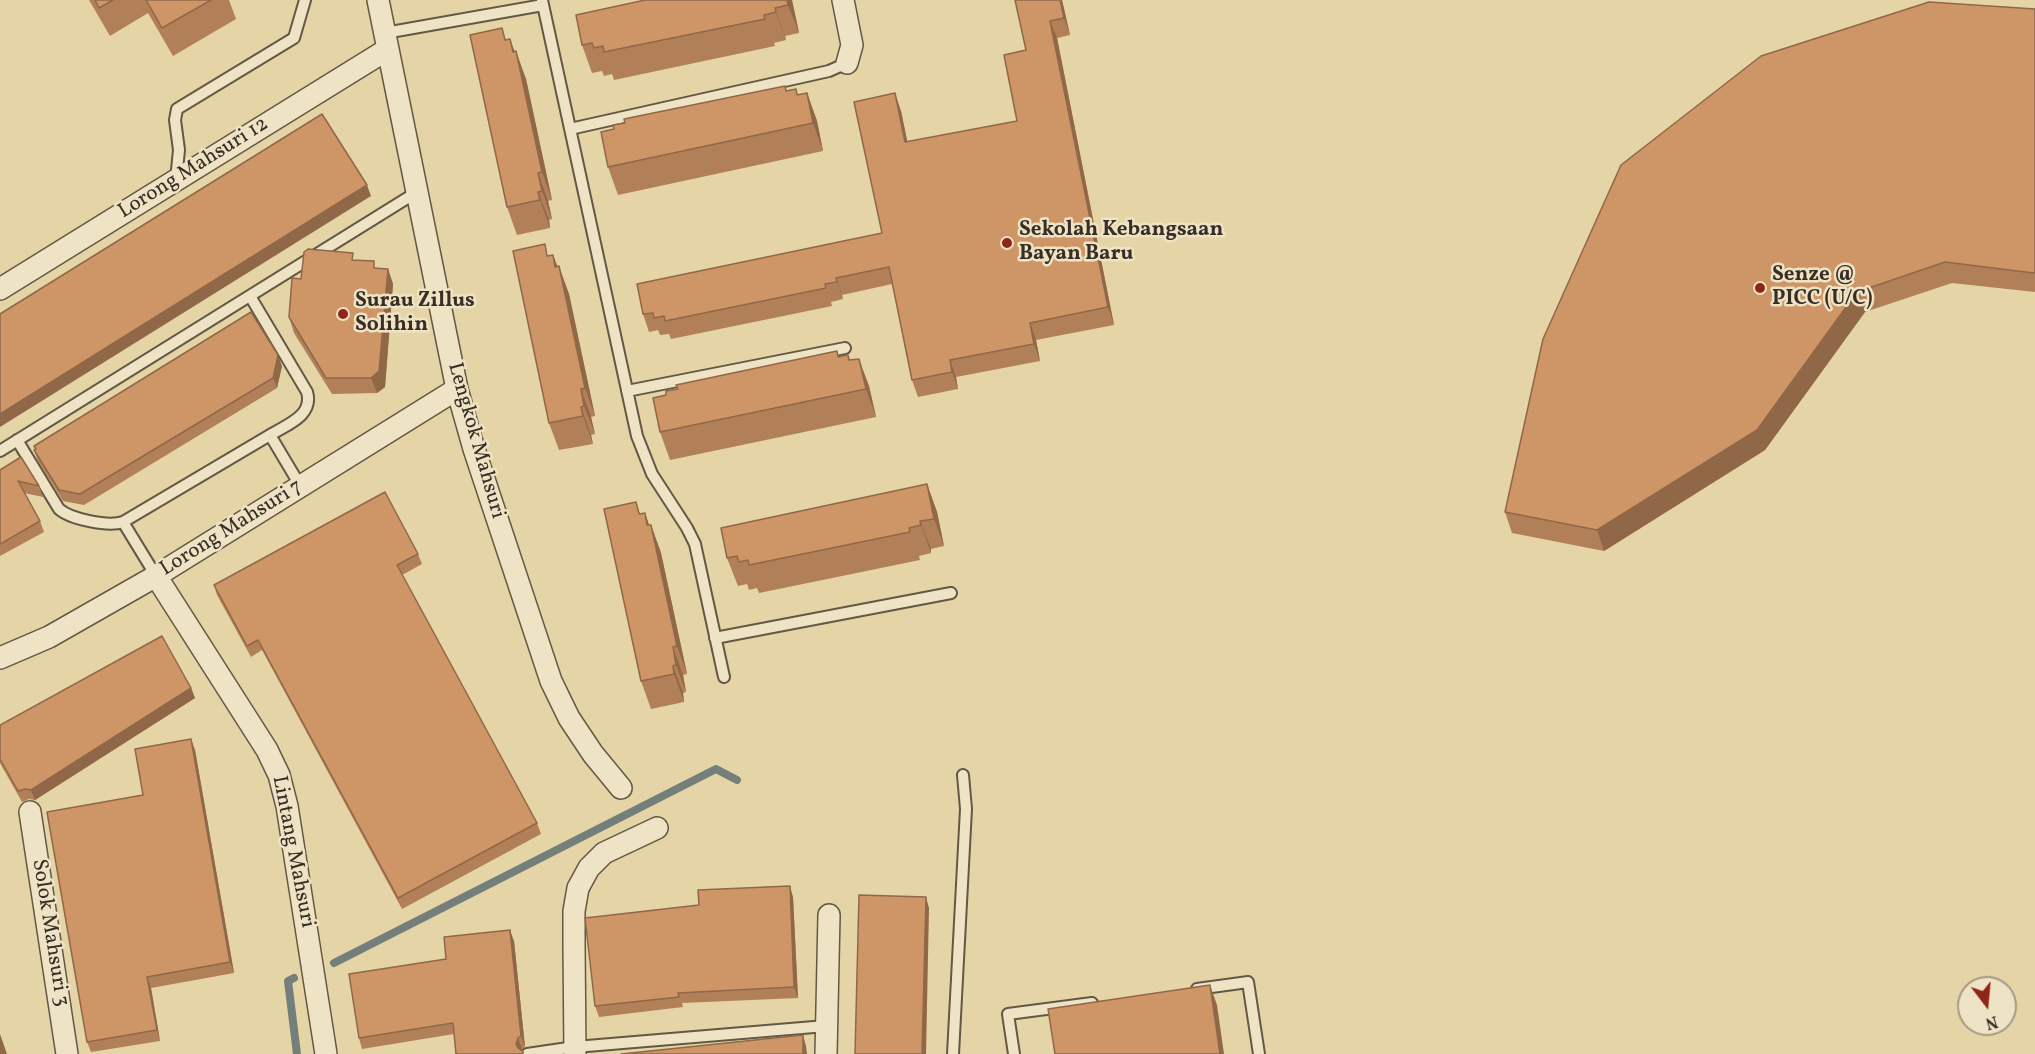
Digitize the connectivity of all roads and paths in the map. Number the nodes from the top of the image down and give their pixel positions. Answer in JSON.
{"nodes":[{"id":1,"x":304,"y":0,"type":"edge"},
{"id":2,"x":378,"y":0,"type":"edge"},
{"id":3,"x":843,"y":0,"type":"edge"},
{"id":4,"x":543,"y":3,"type":"edge"},
{"id":5,"x":386,"y":41,"type":"junction"},
{"id":6,"x":847,"y":63,"type":"joint"},
{"id":7,"x":570,"y":129,"type":"junction"},
{"id":8,"x":176,"y":180,"type":"junction"},
{"id":9,"x":417,"y":192,"type":"junction"},
{"id":10,"x":0,"y":289,"type":"edge"},
{"id":11,"x":250,"y":296,"type":"junction"},
{"id":12,"x":845,"y":348,"type":"dead end"},
{"id":13,"x":457,"y":389,"type":"junction"},
{"id":14,"x":627,"y":391,"type":"junction"},
{"id":15,"x":270,"y":435,"type":"junction"},
{"id":16,"x":18,"y":440,"type":"junction"},
{"id":17,"x":0,"y":451,"type":"edge"},
{"id":18,"x":301,"y":487,"type":"junction"},
{"id":19,"x":123,"y":522,"type":"junction"},
{"id":20,"x":156,"y":576,"type":"junction"},
{"id":21,"x":951,"y":593,"type":"dead end"},
{"id":22,"x":716,"y":638,"type":"junction"},
{"id":23,"x":0,"y":658,"type":"edge"},
{"id":24,"x":724,"y":677,"type":"dead end"},
{"id":25,"x":963,"y":776,"type":"dead end"},
{"id":26,"x":621,"y":788,"type":"dead end"},
{"id":27,"x":30,"y":812,"type":"dead end"},
{"id":28,"x":657,"y":828,"type":"dead end"},
{"id":29,"x":829,"y":915,"type":"dead end"},
{"id":30,"x":1191,"y":989,"type":"edge"},
{"id":31,"x":1099,"y":1002,"type":"edge"},
{"id":32,"x":826,"y":1026,"type":"junction"},
{"id":33,"x":575,"y":1051,"type":"edge"},
{"id":34,"x":67,"y":1054,"type":"edge"},
{"id":35,"x":326,"y":1054,"type":"edge"},
{"id":36,"x":527,"y":1054,"type":"edge"},
{"id":37,"x":826,"y":1054,"type":"edge"},
{"id":38,"x":953,"y":1054,"type":"edge"},
{"id":39,"x":1014,"y":1054,"type":"edge"},
{"id":40,"x":1258,"y":1054,"type":"edge"}],
"edges":[{"from":1,"to":8,"type":"lane"},
{"from":2,"to":5,"type":"street","name":"Lengkok Mahsuri"},
{"from":3,"to":6,"type":"street"},
{"from":4,"to":5,"type":"lane"},
{"from":4,"to":7,"type":"lane"},
{"from":5,"to":8,"type":"street","name":"Lorong Mahsuri 12"},
{"from":5,"to":9,"type":"street","name":"Lengkok Mahsuri"},
{"from":6,"to":7,"type":"lane"},
{"from":7,"to":14,"type":"lane"},
{"from":8,"to":10,"type":"street","name":"Lorong Mahsuri 12"},
{"from":9,"to":11,"type":"lane"},
{"from":9,"to":13,"type":"street","name":"Lengkok Mahsuri"},
{"from":11,"to":15,"type":"lane"},
{"from":11,"to":16,"type":"lane"},
{"from":12,"to":14,"type":"lane"},
{"from":13,"to":18,"type":"street","name":"Lorong Mahsuri 7"},
{"from":13,"to":26,"type":"street","name":"Lengkok Mahsuri"},
{"from":14,"to":22,"type":"lane"},
{"from":15,"to":18,"type":"lane"},
{"from":15,"to":19,"type":"lane"},
{"from":16,"to":17,"type":"lane"},
{"from":16,"to":19,"type":"lane"},
{"from":18,"to":20,"type":"street","name":"Lorong Mahsuri 7"},
{"from":19,"to":20,"type":"lane"},
{"from":20,"to":23,"type":"street","name":"Lorong Mahsuri 7"},
{"from":20,"to":35,"type":"street","name":"Lintang Mahsuri"},
{"from":21,"to":22,"type":"lane"},
{"from":22,"to":24,"type":"lane"},
{"from":25,"to":38,"type":"lane"},
{"from":27,"to":34,"type":"street","name":"Solok Mahsuri 3"},
{"from":28,"to":33,"type":"street"},
{"from":29,"to":32,"type":"street"},
{"from":30,"to":40,"type":"lane"},
{"from":31,"to":39,"type":"lane"},
{"from":32,"to":33,"type":"lane"},
{"from":32,"to":37,"type":"street"},
{"from":33,"to":36,"type":"lane"}]}
